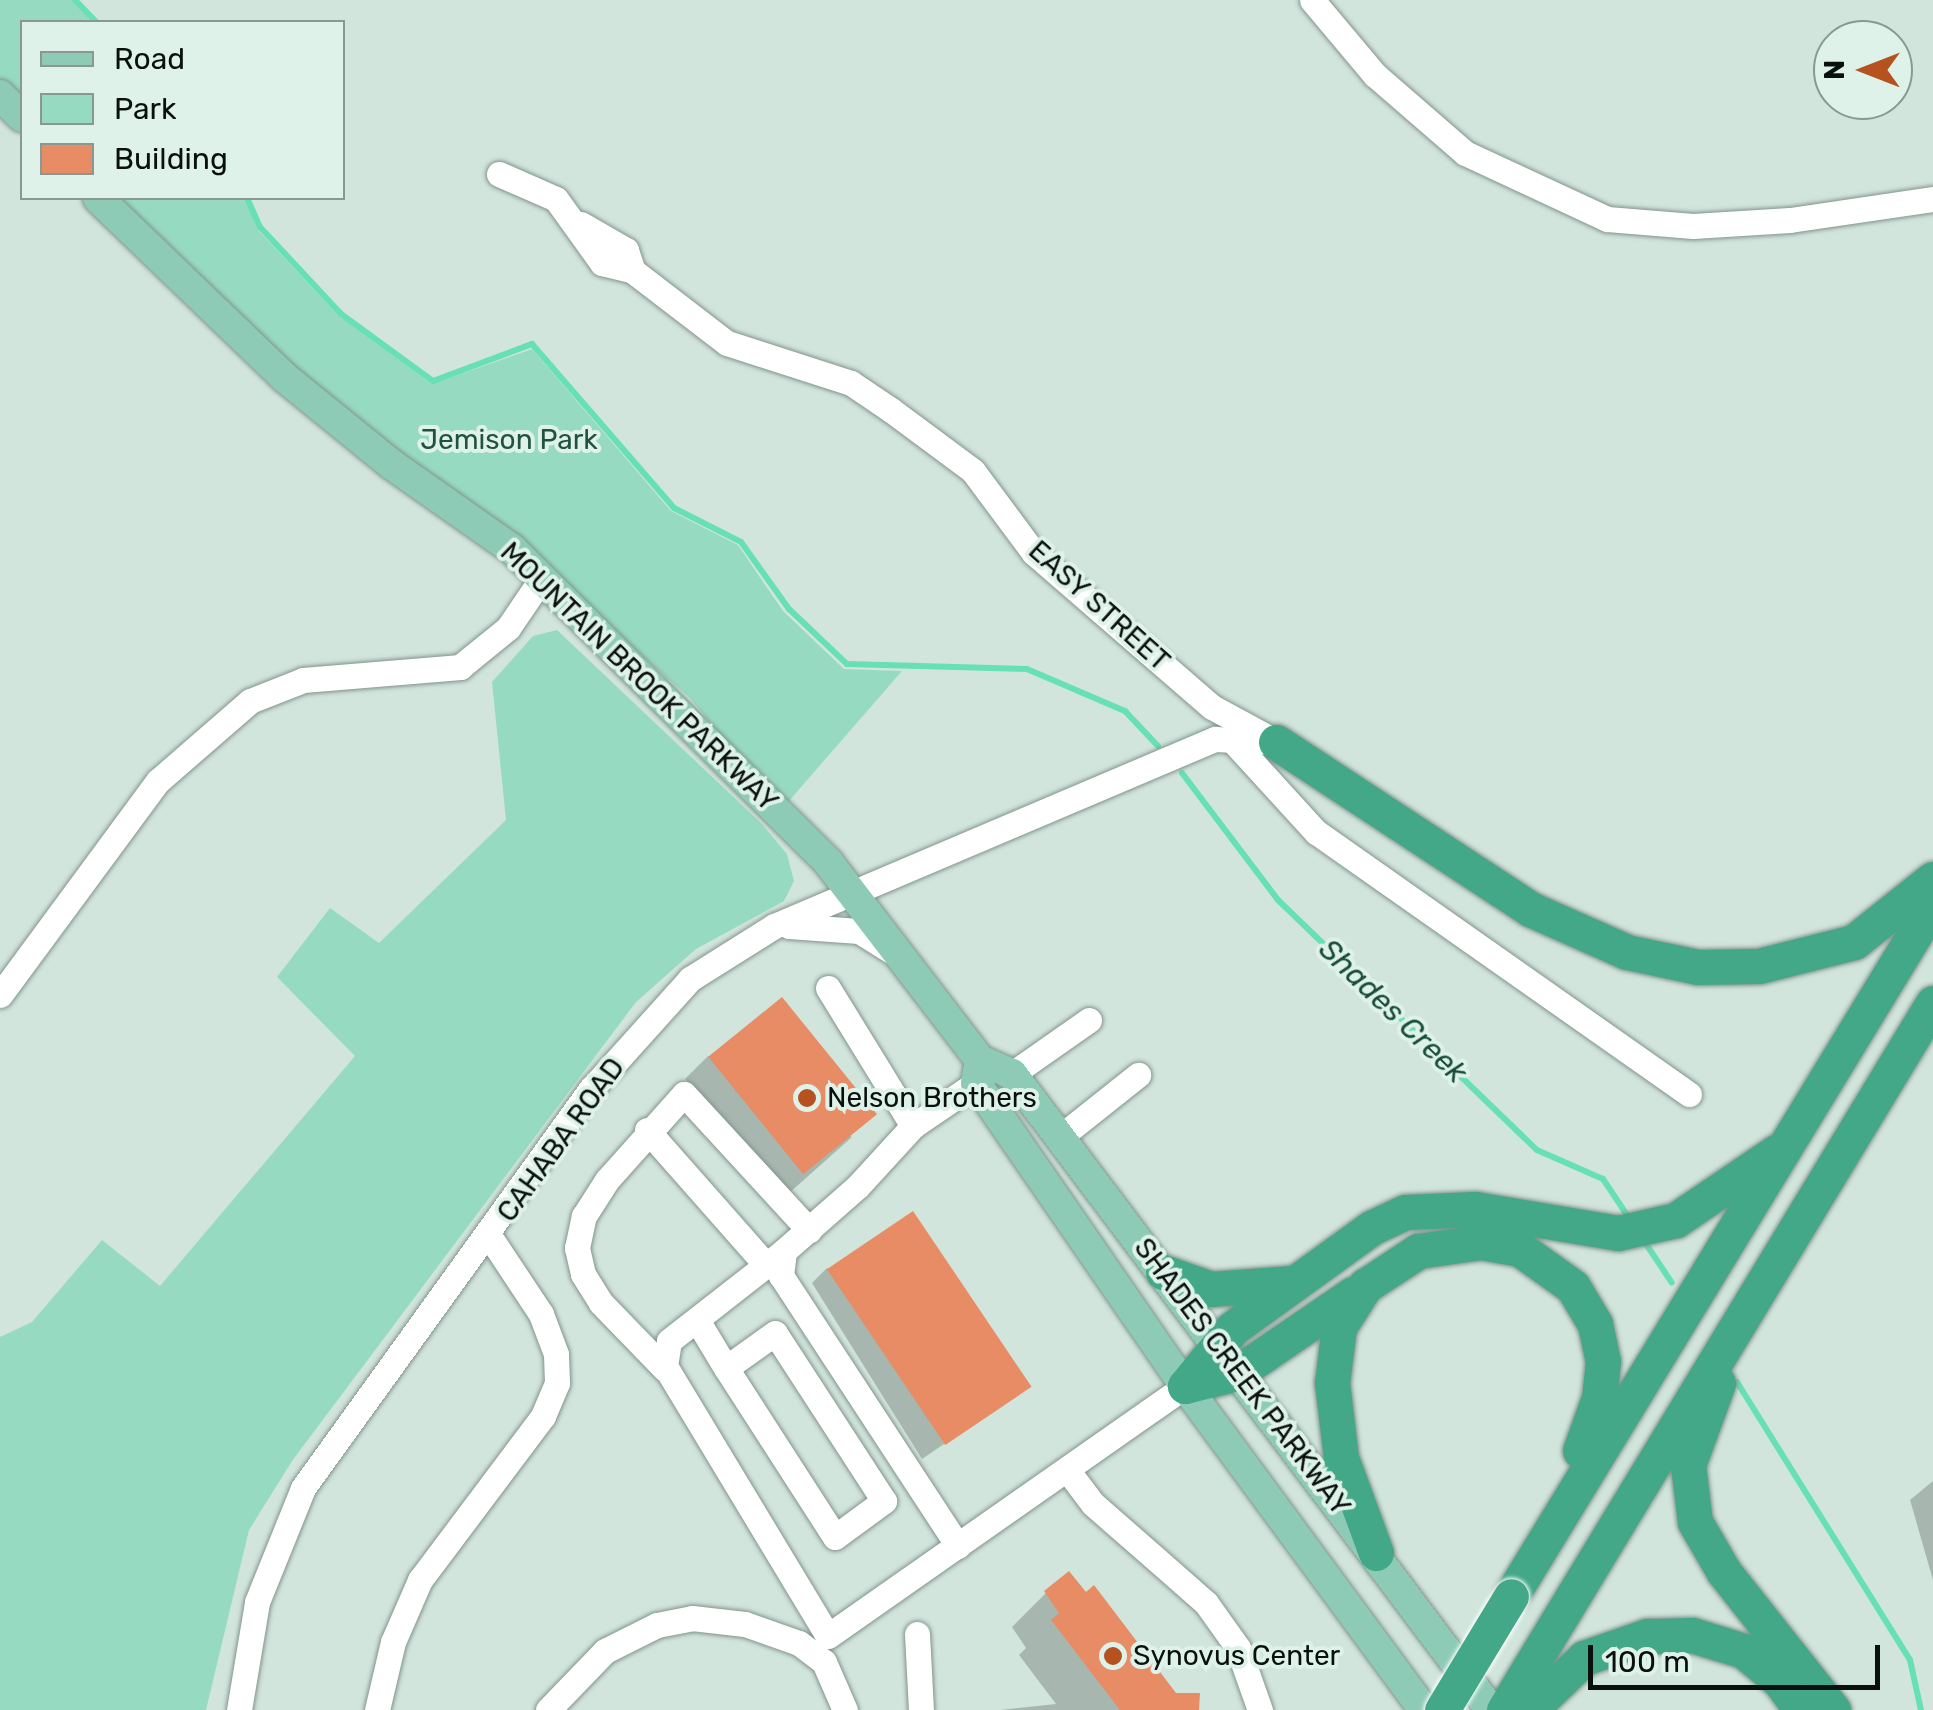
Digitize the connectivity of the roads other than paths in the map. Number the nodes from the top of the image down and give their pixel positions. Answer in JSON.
{"nodes":[{"id":1,"x":1312,"y":0,"type":"edge"},
{"id":2,"x":0,"y":94,"type":"edge"},
{"id":3,"x":20,"y":115,"type":"edge"},
{"id":4,"x":499,"y":174,"type":"dead end"},
{"id":5,"x":1933,"y":199,"type":"edge"},
{"id":6,"x":100,"y":200,"type":"edge"},
{"id":7,"x":540,"y":581,"type":"junction"},
{"id":8,"x":1232,"y":740,"type":"junction"},
{"id":9,"x":1276,"y":742,"type":"junction"},
{"id":10,"x":1323,"y":773,"type":"junction"},
{"id":11,"x":1278,"y":786,"type":"junction"},
{"id":12,"x":1933,"y":879,"type":"edge"},
{"id":13,"x":851,"y":894,"type":"junction"},
{"id":14,"x":1933,"y":904,"type":"edge"},
{"id":15,"x":774,"y":926,"type":"junction"},
{"id":16,"x":901,"y":957,"type":"junction"},
{"id":17,"x":828,"y":988,"type":"dead end"},
{"id":18,"x":0,"y":995,"type":"edge"},
{"id":19,"x":1933,"y":1004,"type":"edge"},
{"id":20,"x":1089,"y":1020,"type":"dead end"},
{"id":21,"x":978,"y":1072,"type":"junction"},
{"id":22,"x":1012,"y":1074,"type":"junction"},
{"id":23,"x":1138,"y":1074,"type":"dead end"},
{"id":24,"x":1689,"y":1094,"type":"dead end"},
{"id":25,"x":912,"y":1126,"type":"junction"},
{"id":26,"x":647,"y":1130,"type":"junction"},
{"id":27,"x":1060,"y":1137,"type":"junction"},
{"id":28,"x":1786,"y":1146,"type":"junction"},
{"id":29,"x":809,"y":1230,"type":"junction"},
{"id":30,"x":490,"y":1237,"type":"junction"},
{"id":31,"x":776,"y":1258,"type":"junction"},
{"id":32,"x":1162,"y":1272,"type":"junction"},
{"id":33,"x":1293,"y":1282,"type":"junction"},
{"id":34,"x":1365,"y":1286,"type":"junction"},
{"id":35,"x":1748,"y":1302,"type":"junction"},
{"id":36,"x":696,"y":1320,"type":"junction"},
{"id":37,"x":1216,"y":1342,"type":"junction"},
{"id":38,"x":726,"y":1368,"type":"junction"},
{"id":39,"x":665,"y":1369,"type":"junction"},
{"id":40,"x":1237,"y":1373,"type":"junction"},
{"id":41,"x":1185,"y":1386,"type":"junction"},
{"id":42,"x":1068,"y":1471,"type":"junction"},
{"id":43,"x":1552,"y":1527,"type":"junction"},
{"id":44,"x":958,"y":1546,"type":"junction"},
{"id":45,"x":1376,"y":1553,"type":"junction"},
{"id":46,"x":917,"y":1634,"type":"dead end"},
{"id":47,"x":829,"y":1637,"type":"junction"},
{"id":48,"x":1797,"y":1689,"type":"edge"},
{"id":49,"x":1523,"y":1707,"type":"edge"},
{"id":50,"x":239,"y":1710,"type":"edge"},
{"id":51,"x":377,"y":1710,"type":"edge"},
{"id":52,"x":548,"y":1710,"type":"edge"},
{"id":53,"x":845,"y":1710,"type":"edge"},
{"id":54,"x":921,"y":1710,"type":"edge"},
{"id":55,"x":1260,"y":1710,"type":"edge"},
{"id":56,"x":1424,"y":1710,"type":"edge"},
{"id":57,"x":1442,"y":1710,"type":"edge"},
{"id":58,"x":1491,"y":1710,"type":"edge"},
{"id":59,"x":1833,"y":1710,"type":"edge"}],
"edges":[{"from":1,"to":5,"type":"street"},
{"from":2,"to":3,"type":"main road"},
{"from":4,"to":9,"type":"street","name":"EASY STREET"},
{"from":6,"to":7,"type":"main road","name":"MOUNTAIN BROOK PARKWAY"},
{"from":7,"to":13,"type":"main road","name":"MOUNTAIN BROOK PARKWAY"},
{"from":7,"to":18,"type":"street"},
{"from":8,"to":9,"type":"street","name":"CAHABA ROAD"},
{"from":8,"to":11,"type":"street"},
{"from":8,"to":13,"type":"street","name":"CAHABA ROAD"},
{"from":9,"to":10,"type":"highway"},
{"from":10,"to":11,"type":"street"},
{"from":10,"to":12,"type":"highway"},
{"from":11,"to":24,"type":"street"},
{"from":13,"to":15,"type":"street","name":"CAHABA ROAD"},
{"from":13,"to":16,"type":"main road","name":"SHADES CREEK PARKWAY"},
{"from":14,"to":28,"type":"highway"},
{"from":15,"to":16,"type":"street"},
{"from":15,"to":30,"type":"street","name":"CAHABA ROAD"},
{"from":16,"to":21,"type":"main road","name":"SHADES CREEK PARKWAY"},
{"from":17,"to":25,"type":"street"},
{"from":19,"to":35,"type":"highway"},
{"from":20,"to":22,"type":"street"},
{"from":21,"to":22,"type":"main road","name":"SHADES CREEK PARKWAY"},
{"from":21,"to":25,"type":"street"},
{"from":21,"to":41,"type":"main road","name":"SHADES CREEK PARKWAY"},
{"from":22,"to":27,"type":"main road","name":"SHADES CREEK PARKWAY"},
{"from":23,"to":27,"type":"street"},
{"from":25,"to":29,"type":"street"},
{"from":26,"to":29,"type":"street"},
{"from":26,"to":31,"type":"street"},
{"from":26,"to":39,"type":"street"},
{"from":27,"to":32,"type":"main road","name":"SHADES CREEK PARKWAY"},
{"from":28,"to":33,"type":"highway"},
{"from":28,"to":43,"type":"highway"},
{"from":29,"to":31,"type":"street"},
{"from":30,"to":50,"type":"street","name":"CAHABA ROAD"},
{"from":30,"to":51,"type":"street"},
{"from":31,"to":36,"type":"street"},
{"from":31,"to":44,"type":"street"},
{"from":32,"to":33,"type":"highway"},
{"from":32,"to":37,"type":"main road","name":"SHADES CREEK PARKWAY"},
{"from":33,"to":37,"type":"highway"},
{"from":34,"to":40,"type":"highway"},
{"from":34,"to":43,"type":"highway"},
{"from":34,"to":45,"type":"highway"},
{"from":35,"to":48,"type":"highway"},
{"from":35,"to":49,"type":"highway"},
{"from":36,"to":38,"type":"street"},
{"from":36,"to":39,"type":"street"},
{"from":37,"to":40,"type":"main road","name":"SHADES CREEK PARKWAY"},
{"from":37,"to":41,"type":"highway"},
{"from":38,"to":38,"type":"street"},
{"from":39,"to":47,"type":"street"},
{"from":40,"to":41,"type":"highway"},
{"from":40,"to":45,"type":"main road","name":"SHADES CREEK PARKWAY"},
{"from":41,"to":42,"type":"street"},
{"from":41,"to":56,"type":"main road","name":"SHADES CREEK PARKWAY"},
{"from":42,"to":44,"type":"street"},
{"from":42,"to":55,"type":"street"},
{"from":43,"to":57,"type":"highway","bridge":true},
{"from":44,"to":47,"type":"street"},
{"from":45,"to":58,"type":"main road","name":"SHADES CREEK PARKWAY"},
{"from":46,"to":54,"type":"street"},
{"from":47,"to":52,"type":"street"},
{"from":47,"to":53,"type":"street"},
{"from":48,"to":49,"type":"highway"},
{"from":48,"to":59,"type":"highway"}]}
